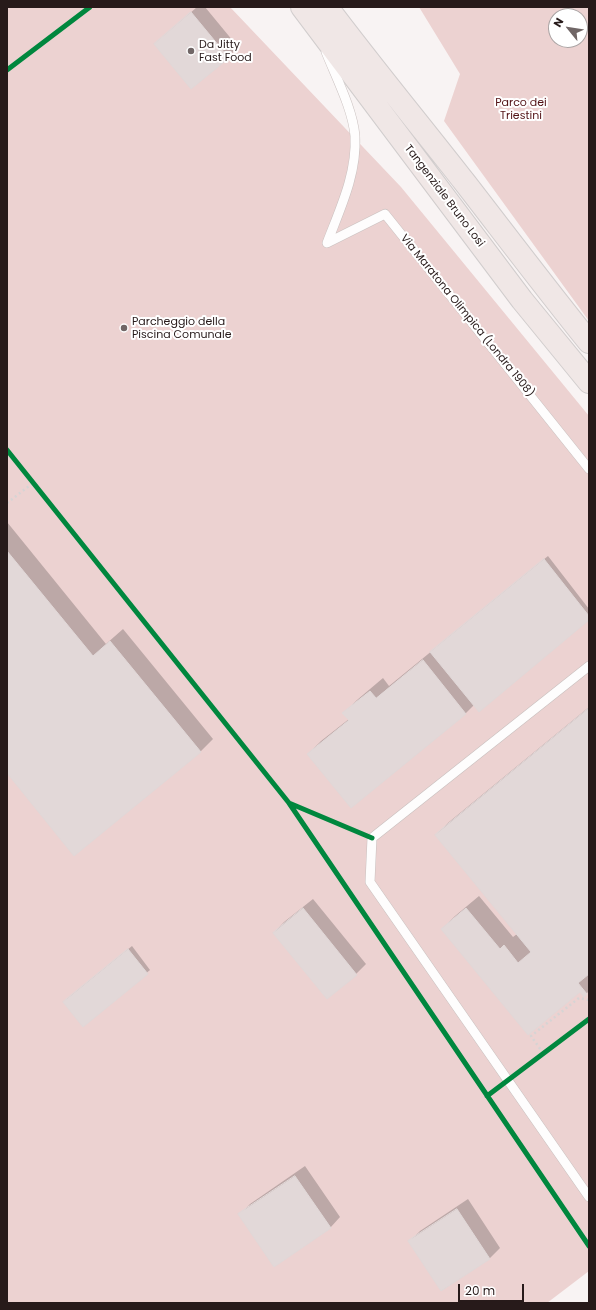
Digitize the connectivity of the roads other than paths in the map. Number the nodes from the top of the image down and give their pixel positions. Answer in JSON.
{"nodes":[{"id":1,"x":314,"y":12,"type":"edge"},
{"id":2,"x":589,"y":342,"type":"edge"},
{"id":3,"x":589,"y":382,"type":"edge"},
{"id":4,"x":589,"y":469,"type":"edge"},
{"id":5,"x":589,"y":666,"type":"edge"},
{"id":6,"x":589,"y":1197,"type":"edge"}],
"edges":[{"from":1,"to":2,"type":"main road","name":"Tangenziale Bruno Losi"},
{"from":1,"to":3,"type":"main road","name":"Tangenziale Bruno Losi"},
{"from":1,"to":4,"type":"lane","name":"Via Maratona Olimpica (Londra 1908)"},
{"from":5,"to":6,"type":"lane"}]}
